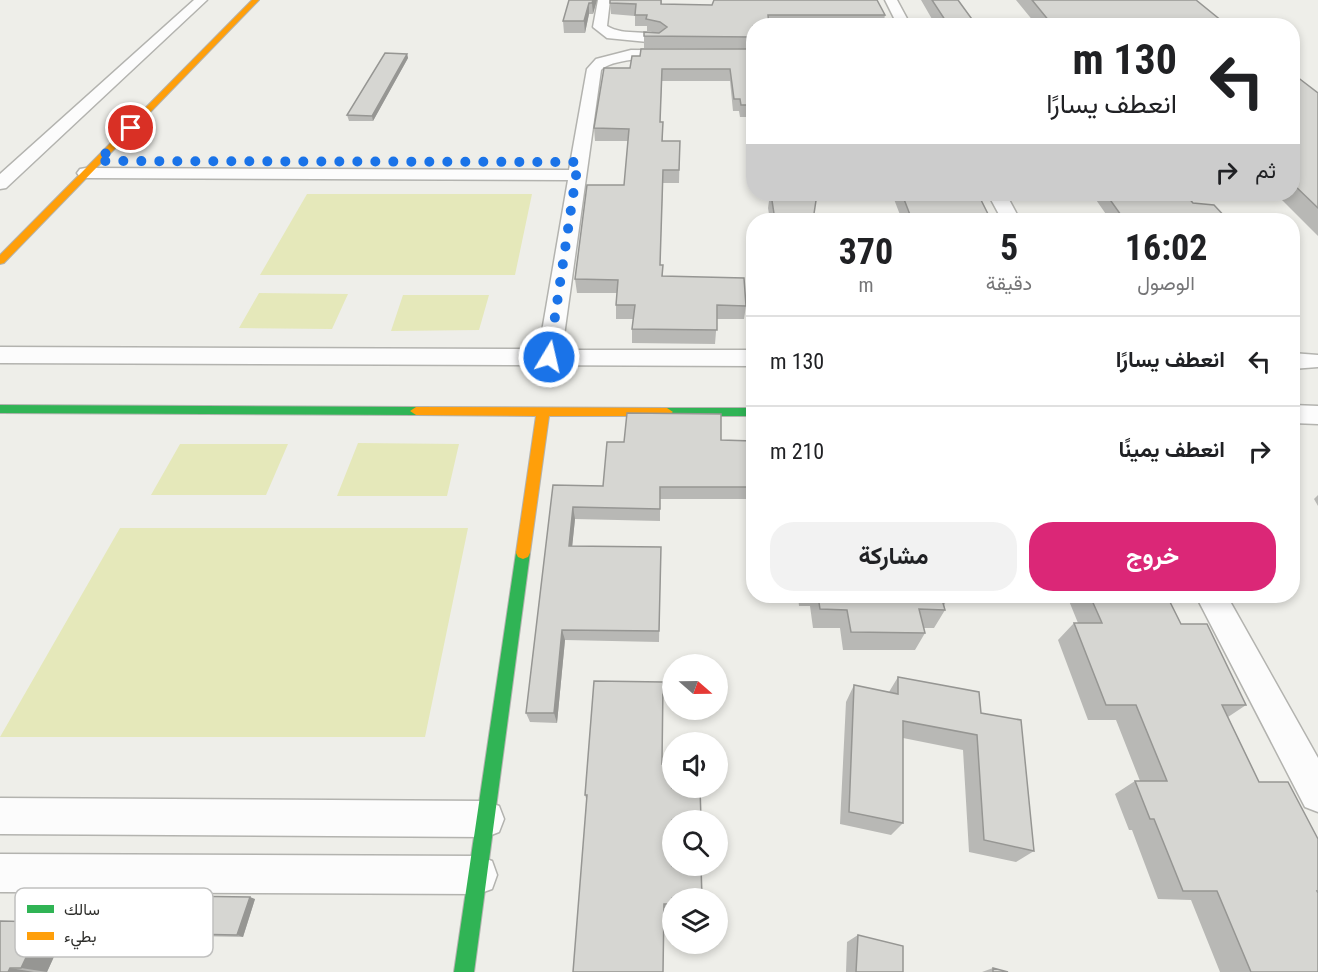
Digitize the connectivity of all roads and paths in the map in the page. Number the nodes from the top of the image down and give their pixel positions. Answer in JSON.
{"nodes":[{"id":1,"x":201,"y":0,"type":"edge"},
{"id":2,"x":239,"y":0,"type":"edge"},
{"id":3,"x":256,"y":0,"type":"edge"},
{"id":4,"x":604,"y":0,"type":"edge"},
{"id":5,"x":891,"y":0,"type":"edge"},
{"id":6,"x":900,"y":18,"type":"edge"},
{"id":7,"x":674,"y":39,"type":"edge"},
{"id":8,"x":746,"y":55,"type":"edge"},
{"id":9,"x":162,"y":76,"type":"dead end"},
{"id":10,"x":92,"y":167,"type":"junction"},
{"id":11,"x":578,"y":168,"type":"junction"},
{"id":12,"x":0,"y":184,"type":"edge"},
{"id":13,"x":0,"y":261,"type":"edge"},
{"id":14,"x":0,"y":355,"type":"edge"},
{"id":15,"x":549,"y":357,"type":"junction"},
{"id":16,"x":746,"y":358,"type":"edge"},
{"id":17,"x":0,"y":409,"type":"edge"},
{"id":18,"x":543,"y":411,"type":"junction"},
{"id":19,"x":746,"y":412,"type":"edge"},
{"id":20,"x":1300,"y":414,"type":"edge"},
{"id":21,"x":1318,"y":414,"type":"edge"},
{"id":22,"x":1215,"y":603,"type":"edge"},
{"id":23,"x":1318,"y":794,"type":"edge"},
{"id":24,"x":0,"y":816,"type":"edge"},
{"id":25,"x":486,"y":819,"type":"junction"},
{"id":26,"x":0,"y":873,"type":"edge"},
{"id":27,"x":478,"y":875,"type":"junction"},
{"id":28,"x":464,"y":972,"type":"edge"}],
"edges":[{"from":1,"to":12,"type":"street"},
{"from":2,"to":9,"type":"street"},
{"from":3,"to":10,"type":"street"},
{"from":4,"to":7,"type":"street"},
{"from":5,"to":6,"type":"street"},
{"from":8,"to":11,"type":"street"},
{"from":10,"to":11,"type":"street"},
{"from":10,"to":13,"type":"street"},
{"from":11,"to":15,"type":"street"},
{"from":14,"to":15,"type":"street"},
{"from":15,"to":16,"type":"street"},
{"from":17,"to":18,"type":"street"},
{"from":18,"to":19,"type":"street"},
{"from":18,"to":25,"type":"street"},
{"from":20,"to":21,"type":"street"},
{"from":22,"to":23,"type":"street"},
{"from":24,"to":25,"type":"street"},
{"from":25,"to":27,"type":"street"},
{"from":26,"to":27,"type":"street"},
{"from":27,"to":28,"type":"street"}]}
